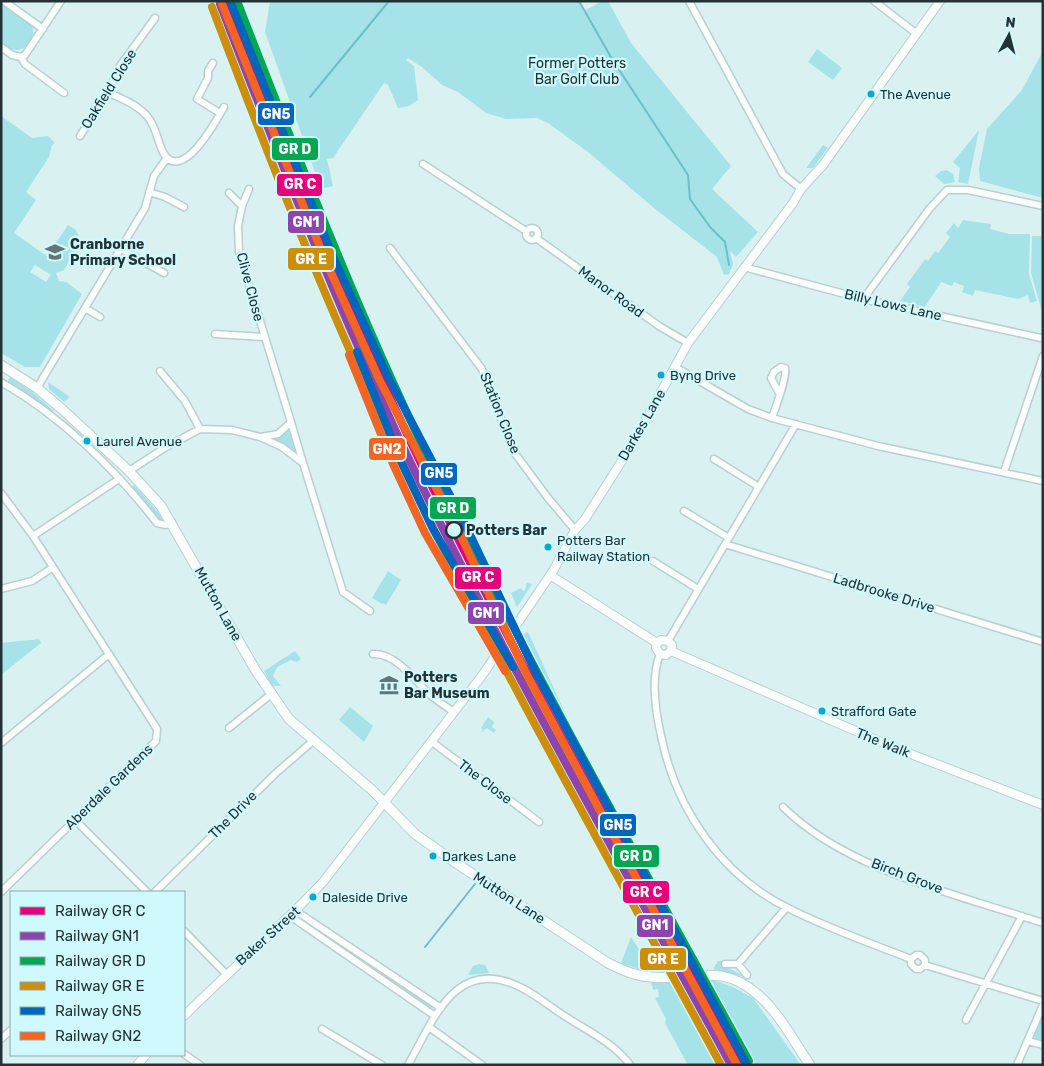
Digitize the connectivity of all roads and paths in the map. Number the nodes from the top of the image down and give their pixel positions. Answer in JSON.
{"nodes":[{"id":1,"x":4,"y":1,"type":"edge"},
{"id":2,"x":61,"y":1,"type":"edge"},
{"id":3,"x":689,"y":1,"type":"edge"},
{"id":4,"x":874,"y":1,"type":"edge"},
{"id":5,"x":940,"y":1,"type":"edge"},
{"id":6,"x":155,"y":18,"type":"dead end"},
{"id":7,"x":43,"y":29,"type":"junction"},
{"id":8,"x":918,"y":34,"type":"junction"},
{"id":9,"x":1,"y":47,"type":"edge"},
{"id":10,"x":21,"y":57,"type":"junction"},
{"id":11,"x":213,"y":63,"type":"dead end"},
{"id":12,"x":108,"y":92,"type":"junction"},
{"id":13,"x":64,"y":93,"type":"dead end"},
{"id":14,"x":224,"y":107,"type":"dead end"},
{"id":15,"x":220,"y":113,"type":"junction"},
{"id":16,"x":80,"y":136,"type":"dead end"},
{"id":17,"x":167,"y":158,"type":"junction"},
{"id":18,"x":423,"y":164,"type":"dead end"},
{"id":19,"x":249,"y":189,"type":"dead end"},
{"id":20,"x":801,"y":189,"type":"junction"},
{"id":21,"x":149,"y":192,"type":"junction"},
{"id":22,"x":229,"y":193,"type":"dead end"},
{"id":23,"x":242,"y":206,"type":"junction"},
{"id":24,"x":1043,"y":206,"type":"edge"},
{"id":25,"x":184,"y":207,"type":"dead end"},
{"id":26,"x":390,"y":248,"type":"dead end"},
{"id":27,"x":122,"y":249,"type":"junction"},
{"id":28,"x":745,"y":266,"type":"junction"},
{"id":29,"x":164,"y":273,"type":"dead end"},
{"id":30,"x":864,"y":298,"type":"junction"},
{"id":31,"x":85,"y":308,"type":"junction"},
{"id":32,"x":100,"y":317,"type":"dead end"},
{"id":33,"x":215,"y":334,"type":"dead end"},
{"id":34,"x":264,"y":337,"type":"junction"},
{"id":35,"x":1042,"y":339,"type":"edge"},
{"id":36,"x":688,"y":343,"type":"junction"},
{"id":37,"x":1043,"y":356,"type":"edge"},
{"id":38,"x":1,"y":365,"type":"edge"},
{"id":39,"x":675,"y":367,"type":"junction"},
{"id":40,"x":160,"y":371,"type":"dead end"},
{"id":41,"x":1,"y":382,"type":"edge"},
{"id":42,"x":37,"y":388,"type":"junction"},
{"id":43,"x":779,"y":394,"type":"dead end"},
{"id":44,"x":61,"y":409,"type":"junction"},
{"id":45,"x":54,"y":417,"type":"junction"},
{"id":46,"x":772,"y":418,"type":"junction"},
{"id":47,"x":291,"y":422,"type":"junction"},
{"id":48,"x":796,"y":424,"type":"junction"},
{"id":49,"x":200,"y":429,"type":"junction"},
{"id":50,"x":260,"y":437,"type":"junction"},
{"id":51,"x":714,"y":459,"type":"dead end"},
{"id":52,"x":303,"y":463,"type":"junction"},
{"id":53,"x":129,"y":472,"type":"junction"},
{"id":54,"x":1004,"y":472,"type":"junction"},
{"id":55,"x":118,"y":479,"type":"junction"},
{"id":56,"x":1043,"y":481,"type":"edge"},
{"id":57,"x":759,"y":487,"type":"junction"},
{"id":58,"x":1,"y":493,"type":"edge"},
{"id":59,"x":684,"y":511,"type":"dead end"},
{"id":60,"x":172,"y":522,"type":"junction"},
{"id":61,"x":575,"y":530,"type":"junction"},
{"id":62,"x":33,"y":536,"type":"junction"},
{"id":63,"x":727,"y":541,"type":"junction"},
{"id":64,"x":652,"y":561,"type":"dead end"},
{"id":65,"x":52,"y":568,"type":"junction"},
{"id":66,"x":550,"y":575,"type":"junction"},
{"id":67,"x":1,"y":589,"type":"edge"},
{"id":68,"x":698,"y":589,"type":"junction"},
{"id":69,"x":370,"y":611,"type":"dead end"},
{"id":70,"x":668,"y":640,"type":"junction"},
{"id":71,"x":1043,"y":642,"type":"edge"},
{"id":72,"x":658,"y":643,"type":"junction"},
{"id":73,"x":671,"y":651,"type":"junction"},
{"id":74,"x":373,"y":654,"type":"dead end"},
{"id":75,"x":660,"y":654,"type":"junction"},
{"id":76,"x":108,"y":655,"type":"junction"},
{"id":77,"x":270,"y":695,"type":"junction"},
{"id":78,"x":454,"y":712,"type":"junction"},
{"id":79,"x":229,"y":728,"type":"dead end"},
{"id":80,"x":313,"y":741,"type":"junction"},
{"id":81,"x":432,"y":742,"type":"junction"},
{"id":82,"x":1,"y":743,"type":"edge"},
{"id":83,"x":385,"y":804,"type":"junction"},
{"id":84,"x":1043,"y":805,"type":"edge"},
{"id":85,"x":783,"y":808,"type":"dead end"},
{"id":86,"x":75,"y":820,"type":"junction"},
{"id":87,"x":539,"y":822,"type":"dead end"},
{"id":88,"x":145,"y":891,"type":"edge"},
{"id":89,"x":156,"y":891,"type":"edge"},
{"id":90,"x":1,"y":892,"type":"edge"},
{"id":91,"x":786,"y":908,"type":"junction"},
{"id":92,"x":293,"y":914,"type":"junction"},
{"id":93,"x":1022,"y":916,"type":"junction"},
{"id":94,"x":1043,"y":922,"type":"edge"},
{"id":95,"x":185,"y":931,"type":"edge"},
{"id":96,"x":911,"y":960,"type":"junction"},
{"id":97,"x":725,"y":964,"type":"dead end"},
{"id":98,"x":738,"y":964,"type":"junction"},
{"id":99,"x":925,"y":965,"type":"junction"},
{"id":100,"x":226,"y":974,"type":"junction"},
{"id":101,"x":747,"y":975,"type":"dead end"},
{"id":102,"x":984,"y":984,"type":"junction"},
{"id":103,"x":1043,"y":1001,"type":"edge"},
{"id":104,"x":1043,"y":1005,"type":"edge"},
{"id":105,"x":441,"y":1008,"type":"junction"},
{"id":106,"x":185,"y":1015,"type":"edge"},
{"id":107,"x":435,"y":1016,"type":"junction"},
{"id":108,"x":966,"y":1020,"type":"dead end"},
{"id":109,"x":429,"y":1027,"type":"junction"},
{"id":110,"x":322,"y":1029,"type":"dead end"},
{"id":111,"x":1028,"y":1041,"type":"junction"},
{"id":112,"x":1043,"y":1045,"type":"edge"},
{"id":113,"x":185,"y":1055,"type":"edge"},
{"id":114,"x":145,"y":1056,"type":"edge"},
{"id":115,"x":136,"y":1065,"type":"edge"},
{"id":116,"x":200,"y":1065,"type":"edge"},
{"id":117,"x":382,"y":1065,"type":"edge"},
{"id":118,"x":408,"y":1065,"type":"edge"},
{"id":119,"x":482,"y":1065,"type":"edge"},
{"id":120,"x":630,"y":1065,"type":"edge"},
{"id":121,"x":810,"y":1065,"type":"edge"},
{"id":122,"x":1017,"y":1065,"type":"edge"}],
"edges":[{"from":1,"to":7,"type":"street"},
{"from":2,"to":7,"type":"street"},
{"from":3,"to":20,"type":"street"},
{"from":4,"to":8,"type":"street"},
{"from":5,"to":8,"type":"street","name":"Darkes Lane"},
{"from":6,"to":12,"type":"street","name":"Oakfield Close"},
{"from":7,"to":10,"type":"street"},
{"from":8,"to":20,"type":"street","name":"Darkes Lane"},
{"from":9,"to":10,"type":"street"},
{"from":10,"to":13,"type":"street"},
{"from":11,"to":15,"type":"street"},
{"from":12,"to":16,"type":"street","name":"Oakfield Close"},
{"from":12,"to":17,"type":"street"},
{"from":14,"to":15,"type":"street"},
{"from":15,"to":17,"type":"street"},
{"from":17,"to":21,"type":"street"},
{"from":18,"to":36,"type":"street","name":"Manor Road"},
{"from":19,"to":23,"type":"street","name":"Clive Close"},
{"from":20,"to":28,"type":"street","name":"Darkes Lane"},
{"from":21,"to":25,"type":"street"},
{"from":21,"to":27,"type":"street"},
{"from":22,"to":23,"type":"street"},
{"from":23,"to":34,"type":"street","name":"Clive Close"},
{"from":24,"to":30,"type":"street"},
{"from":26,"to":61,"type":"street","name":"Station Close"},
{"from":27,"to":29,"type":"street"},
{"from":27,"to":31,"type":"street"},
{"from":28,"to":30,"type":"street","name":"Billy Lows Lane"},
{"from":28,"to":36,"type":"street","name":"Darkes Lane"},
{"from":30,"to":35,"type":"street","name":"Billy Lows Lane"},
{"from":31,"to":32,"type":"street"},
{"from":31,"to":42,"type":"street"},
{"from":33,"to":34,"type":"street","name":"Clive Close"},
{"from":34,"to":47,"type":"street","name":"Clive Close"},
{"from":36,"to":39,"type":"street","name":"Darkes Lane"},
{"from":37,"to":54,"type":"street"},
{"from":38,"to":42,"type":"main road","name":"Mutton Lane"},
{"from":39,"to":46,"type":"street"},
{"from":39,"to":61,"type":"street","name":"Darkes Lane"},
{"from":40,"to":49,"type":"street"},
{"from":41,"to":45,"type":"street"},
{"from":42,"to":44,"type":"main road","name":"Mutton Lane"},
{"from":43,"to":46,"type":"street"},
{"from":44,"to":45,"type":"street"},
{"from":44,"to":53,"type":"main road","name":"Mutton Lane"},
{"from":45,"to":55,"type":"street"},
{"from":46,"to":48,"type":"street"},
{"from":47,"to":50,"type":"street"},
{"from":47,"to":52,"type":"street"},
{"from":48,"to":54,"type":"street"},
{"from":48,"to":57,"type":"street"},
{"from":49,"to":50,"type":"street"},
{"from":49,"to":53,"type":"street"},
{"from":50,"to":52,"type":"street"},
{"from":51,"to":57,"type":"street"},
{"from":52,"to":69,"type":"street"},
{"from":53,"to":60,"type":"main road","name":"Mutton Lane"},
{"from":54,"to":56,"type":"street"},
{"from":55,"to":60,"type":"street"},
{"from":55,"to":62,"type":"street"},
{"from":57,"to":63,"type":"street"},
{"from":58,"to":62,"type":"street","name":"Aberdale Gardens"},
{"from":59,"to":63,"type":"street","name":"Ladbrooke Drive"},
{"from":60,"to":77,"type":"main road","name":"Mutton Lane"},
{"from":61,"to":66,"type":"street","name":"Darkes Lane"},
{"from":62,"to":65,"type":"street","name":"Aberdale Gardens"},
{"from":63,"to":68,"type":"street"},
{"from":63,"to":71,"type":"street","name":"Ladbrooke Drive"},
{"from":64,"to":68,"type":"street"},
{"from":65,"to":67,"type":"street"},
{"from":65,"to":76,"type":"street","name":"Aberdale Gardens"},
{"from":66,"to":72,"type":"street"},
{"from":66,"to":78,"type":"street","name":"Darkes Lane"},
{"from":68,"to":70,"type":"street"},
{"from":70,"to":72,"type":"street"},
{"from":70,"to":73,"type":"street"},
{"from":72,"to":75,"type":"street"},
{"from":73,"to":75,"type":"street"},
{"from":73,"to":84,"type":"street","name":"The Walk"},
{"from":74,"to":78,"type":"street"},
{"from":75,"to":91,"type":"street"},
{"from":76,"to":82,"type":"street"},
{"from":76,"to":86,"type":"street","name":"Aberdale Gardens"},
{"from":77,"to":79,"type":"street"},
{"from":77,"to":80,"type":"main road","name":"Mutton Lane"},
{"from":78,"to":81,"type":"street","name":"Darkes Lane"},
{"from":80,"to":83,"type":"main road","name":"Mutton Lane"},
{"from":80,"to":89,"type":"street","name":"The Drive"},
{"from":81,"to":83,"type":"street","name":"Darkes Lane"},
{"from":81,"to":87,"type":"street","name":"The Close"},
{"from":83,"to":92,"type":"street","name":"Baker Street"},
{"from":83,"to":121,"type":"main road","name":"Mutton Lane"},
{"from":85,"to":93,"type":"street","name":"Birch Grove"},
{"from":86,"to":88,"type":"street"},
{"from":86,"to":90,"type":"street","name":"Aberdale Gardens"},
{"from":91,"to":96,"type":"street"},
{"from":91,"to":98,"type":"street"},
{"from":92,"to":100,"type":"street","name":"Baker Street"},
{"from":92,"to":105,"type":"street"},
{"from":92,"to":107,"type":"street"},
{"from":93,"to":94,"type":"street","name":"Birch Grove"},
{"from":93,"to":102,"type":"street"},
{"from":95,"to":100,"type":"street"},
{"from":96,"to":99,"type":"street"},
{"from":96,"to":99,"type":"street"},
{"from":97,"to":98,"type":"street"},
{"from":98,"to":101,"type":"street"},
{"from":99,"to":102,"type":"street"},
{"from":100,"to":106,"type":"street","name":"Baker Street"},
{"from":102,"to":103,"type":"street"},
{"from":102,"to":108,"type":"street"},
{"from":104,"to":111,"type":"street"},
{"from":105,"to":107,"type":"street"},
{"from":105,"to":120,"type":"street"},
{"from":107,"to":109,"type":"street"},
{"from":109,"to":118,"type":"street"},
{"from":109,"to":119,"type":"street"},
{"from":110,"to":117,"type":"street"},
{"from":111,"to":112,"type":"street"},
{"from":111,"to":122,"type":"street"},
{"from":113,"to":116,"type":"street"},
{"from":114,"to":115,"type":"street"}]}
